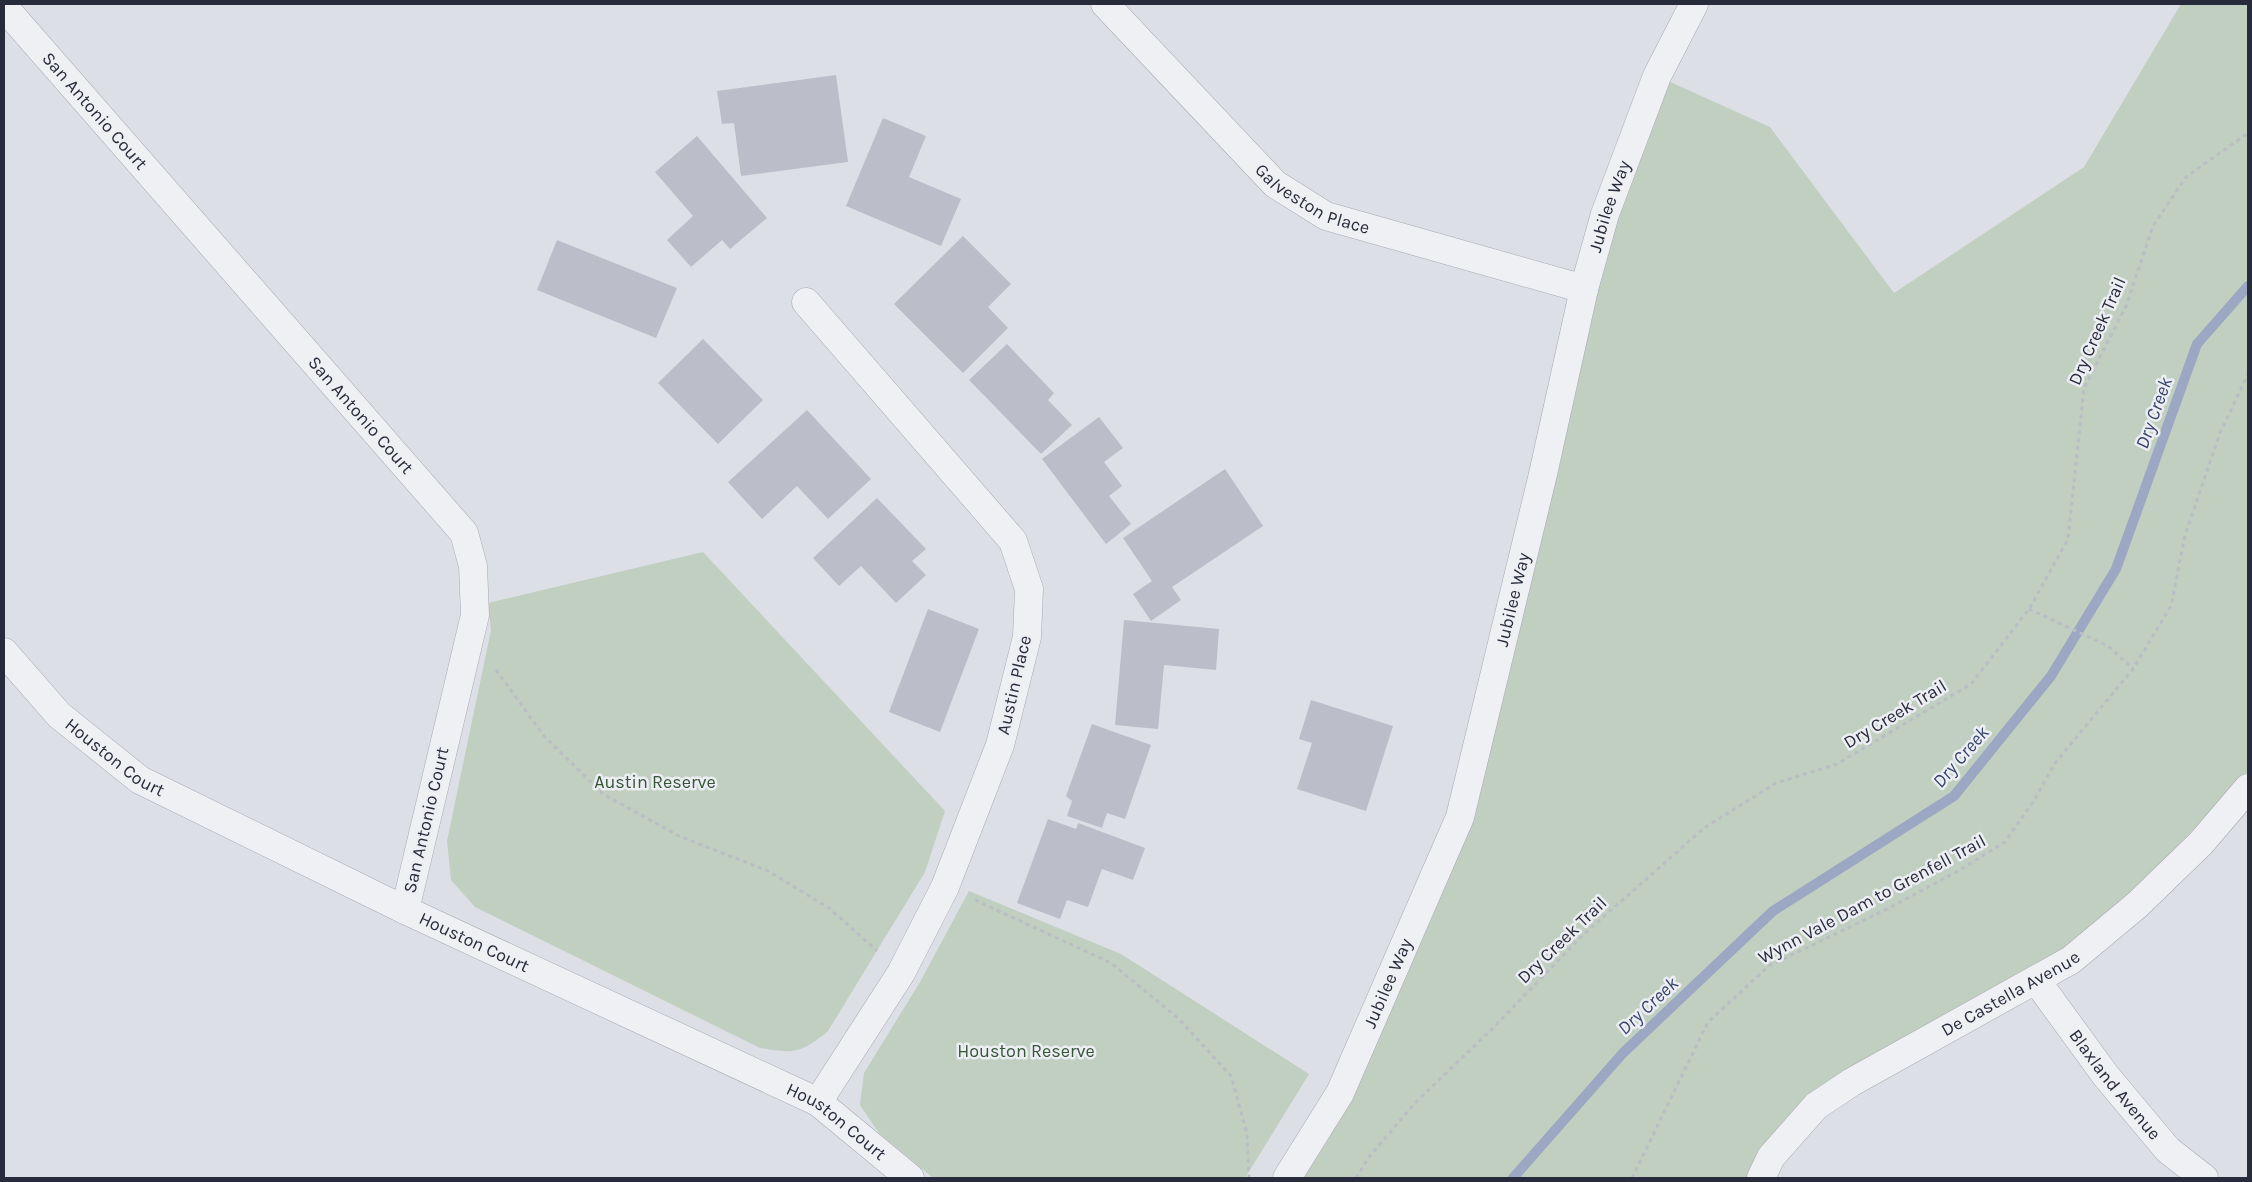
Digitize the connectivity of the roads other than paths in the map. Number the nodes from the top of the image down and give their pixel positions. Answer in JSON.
{"nodes":[{"id":1,"x":1694,"y":4,"type":"edge"},
{"id":2,"x":4,"y":7,"type":"edge"},
{"id":3,"x":1120,"y":9,"type":"edge"},
{"id":4,"x":1584,"y":289,"type":"junction"},
{"id":5,"x":806,"y":302,"type":"dead end"},
{"id":6,"x":4,"y":652,"type":"edge"},
{"id":7,"x":2248,"y":788,"type":"edge"},
{"id":8,"x":405,"y":910,"type":"junction"},
{"id":9,"x":2036,"y":980,"type":"junction"},
{"id":10,"x":818,"y":1102,"type":"junction"},
{"id":11,"x":910,"y":1178,"type":"edge"},
{"id":12,"x":1287,"y":1178,"type":"edge"},
{"id":13,"x":1761,"y":1178,"type":"edge"},
{"id":14,"x":2204,"y":1178,"type":"edge"}],
"edges":[{"from":1,"to":4,"type":"street","name":"Jubilee Way"},
{"from":2,"to":8,"type":"street","name":"San Antonio Court"},
{"from":3,"to":4,"type":"street","name":"Galveston Place"},
{"from":4,"to":12,"type":"street","name":"Jubilee Way"},
{"from":5,"to":10,"type":"street","name":"Austin Place"},
{"from":6,"to":8,"type":"street","name":"Houston Court"},
{"from":7,"to":9,"type":"street","name":"De Castella Avenue"},
{"from":8,"to":10,"type":"street","name":"Houston Court"},
{"from":9,"to":13,"type":"street","name":"De Castella Avenue"},
{"from":9,"to":14,"type":"street","name":"Blaxland Avenue"},
{"from":10,"to":11,"type":"street","name":"Houston Court"}]}
